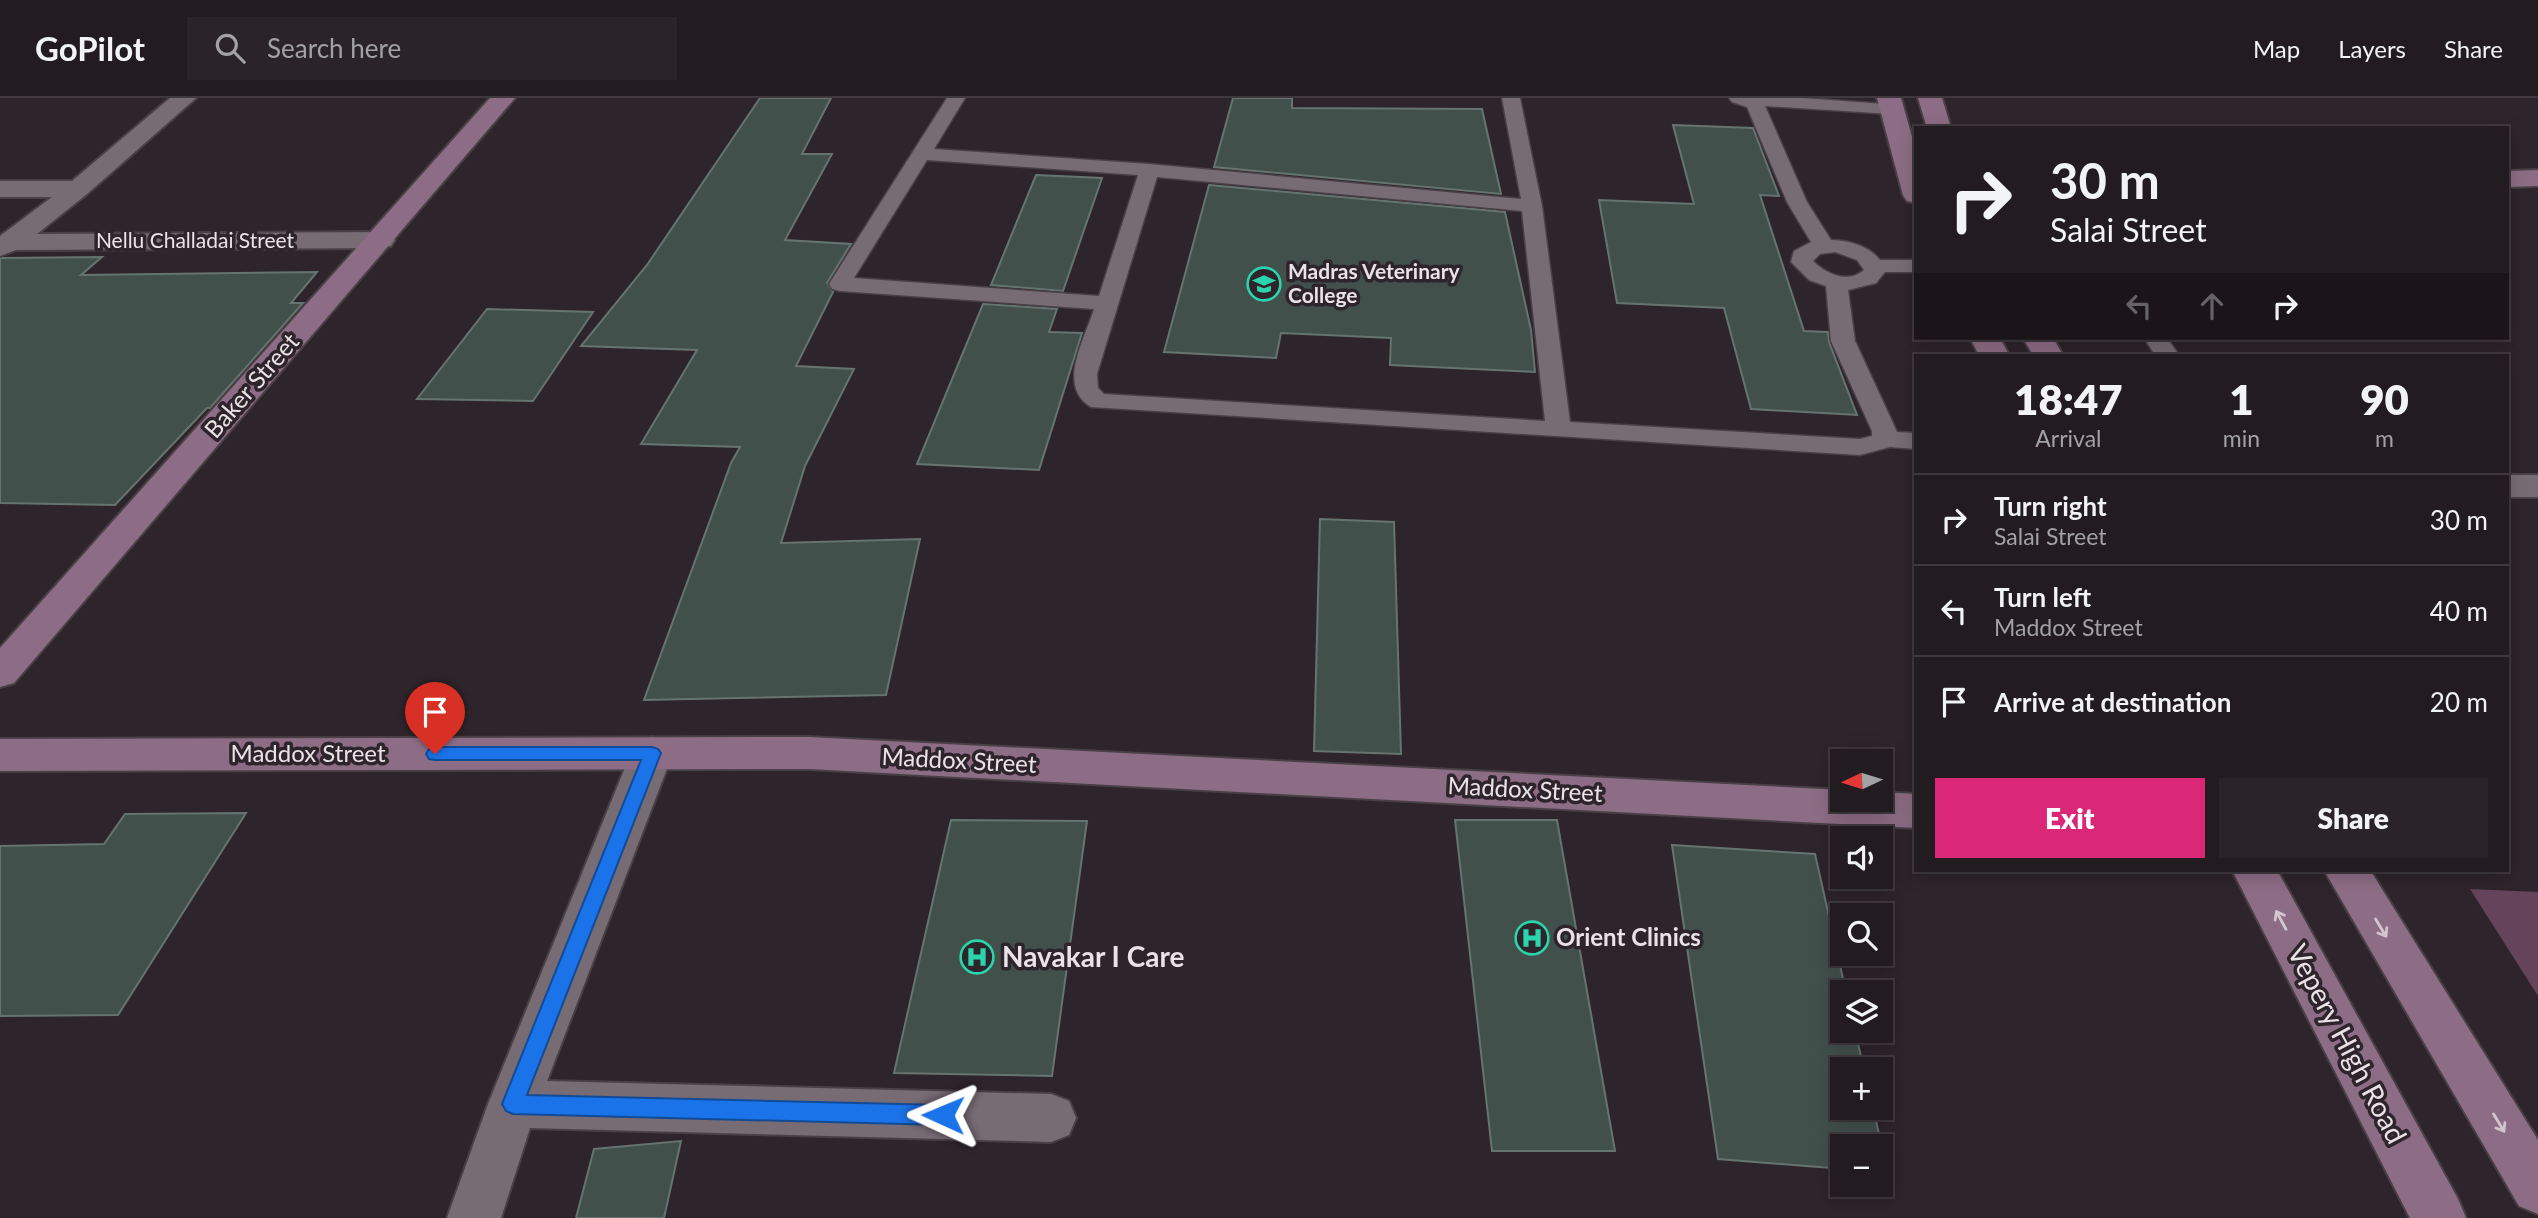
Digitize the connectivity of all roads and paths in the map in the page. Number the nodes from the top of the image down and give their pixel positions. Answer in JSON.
{"nodes":[{"id":1,"x":184,"y":98,"type":"edge"},
{"id":2,"x":503,"y":98,"type":"edge"},
{"id":3,"x":956,"y":98,"type":"edge"},
{"id":4,"x":1511,"y":98,"type":"edge"},
{"id":5,"x":1930,"y":98,"type":"edge"},
{"id":6,"x":1744,"y":99,"type":"edge"},
{"id":7,"x":1890,"y":103,"type":"edge"},
{"id":8,"x":1938,"y":126,"type":"edge"},
{"id":9,"x":920,"y":155,"type":"junction"},
{"id":10,"x":1149,"y":170,"type":"junction"},
{"id":11,"x":2538,"y":178,"type":"edge"},
{"id":12,"x":2509,"y":179,"type":"edge"},
{"id":13,"x":1914,"y":188,"type":"edge"},
{"id":14,"x":0,"y":189,"type":"edge"},
{"id":15,"x":78,"y":189,"type":"junction"},
{"id":16,"x":1532,"y":206,"type":"junction"},
{"id":17,"x":381,"y":240,"type":"junction"},
{"id":18,"x":5,"y":246,"type":"edge"},
{"id":19,"x":1824,"y":246,"type":"junction"},
{"id":20,"x":1874,"y":266,"type":"junction"},
{"id":21,"x":1914,"y":266,"type":"edge"},
{"id":22,"x":1836,"y":282,"type":"junction"},
{"id":23,"x":1108,"y":303,"type":"junction"},
{"id":24,"x":1558,"y":427,"type":"junction"},
{"id":25,"x":1885,"y":439,"type":"junction"},
{"id":26,"x":1914,"y":441,"type":"edge"},
{"id":27,"x":2509,"y":486,"type":"edge"},
{"id":28,"x":2538,"y":486,"type":"edge"},
{"id":29,"x":0,"y":673,"type":"edge"},
{"id":30,"x":652,"y":753,"type":"junction"},
{"id":31,"x":0,"y":755,"type":"edge"},
{"id":32,"x":1914,"y":811,"type":"edge"},
{"id":33,"x":2255,"y":872,"type":"edge"},
{"id":34,"x":2347,"y":872,"type":"edge"},
{"id":35,"x":513,"y":1104,"type":"junction"},
{"id":36,"x":1051,"y":1118,"type":"dead end"},
{"id":37,"x":2538,"y":1188,"type":"edge"},
{"id":38,"x":474,"y":1218,"type":"edge"},
{"id":39,"x":2439,"y":1218,"type":"edge"}],
"edges":[{"from":1,"to":15,"type":"street"},
{"from":2,"to":17,"type":"street","name":"Baker Street"},
{"from":3,"to":9,"type":"lane"},
{"from":4,"to":16,"type":"lane"},
{"from":5,"to":8,"type":"street"},
{"from":6,"to":7,"type":"lane"},
{"from":6,"to":19,"type":"lane"},
{"from":7,"to":13,"type":"street"},
{"from":9,"to":10,"type":"lane"},
{"from":9,"to":23,"type":"lane"},
{"from":10,"to":16,"type":"lane"},
{"from":10,"to":23,"type":"lane"},
{"from":11,"to":12,"type":"street"},
{"from":14,"to":15,"type":"street"},
{"from":15,"to":18,"type":"street"},
{"from":16,"to":24,"type":"lane"},
{"from":17,"to":18,"type":"street","name":"Nellu Challadai Street"},
{"from":17,"to":29,"type":"street","name":"Baker Street"},
{"from":19,"to":20,"type":"lane"},
{"from":19,"to":22,"type":"lane"},
{"from":20,"to":21,"type":"lane"},
{"from":20,"to":22,"type":"lane"},
{"from":22,"to":25,"type":"lane"},
{"from":23,"to":24,"type":"lane"},
{"from":24,"to":25,"type":"lane"},
{"from":25,"to":26,"type":"lane"},
{"from":27,"to":28,"type":"street"},
{"from":30,"to":31,"type":"street","name":"Maddox Street"},
{"from":30,"to":32,"type":"street","name":"Maddox Street"},
{"from":30,"to":35,"type":"street"},
{"from":39,"to":33,"type":"street","name":"Vepery High Road","one_way":true},
{"from":34,"to":37,"type":"street","one_way":true},
{"from":35,"to":36,"type":"street"},
{"from":35,"to":38,"type":"street"}]}
